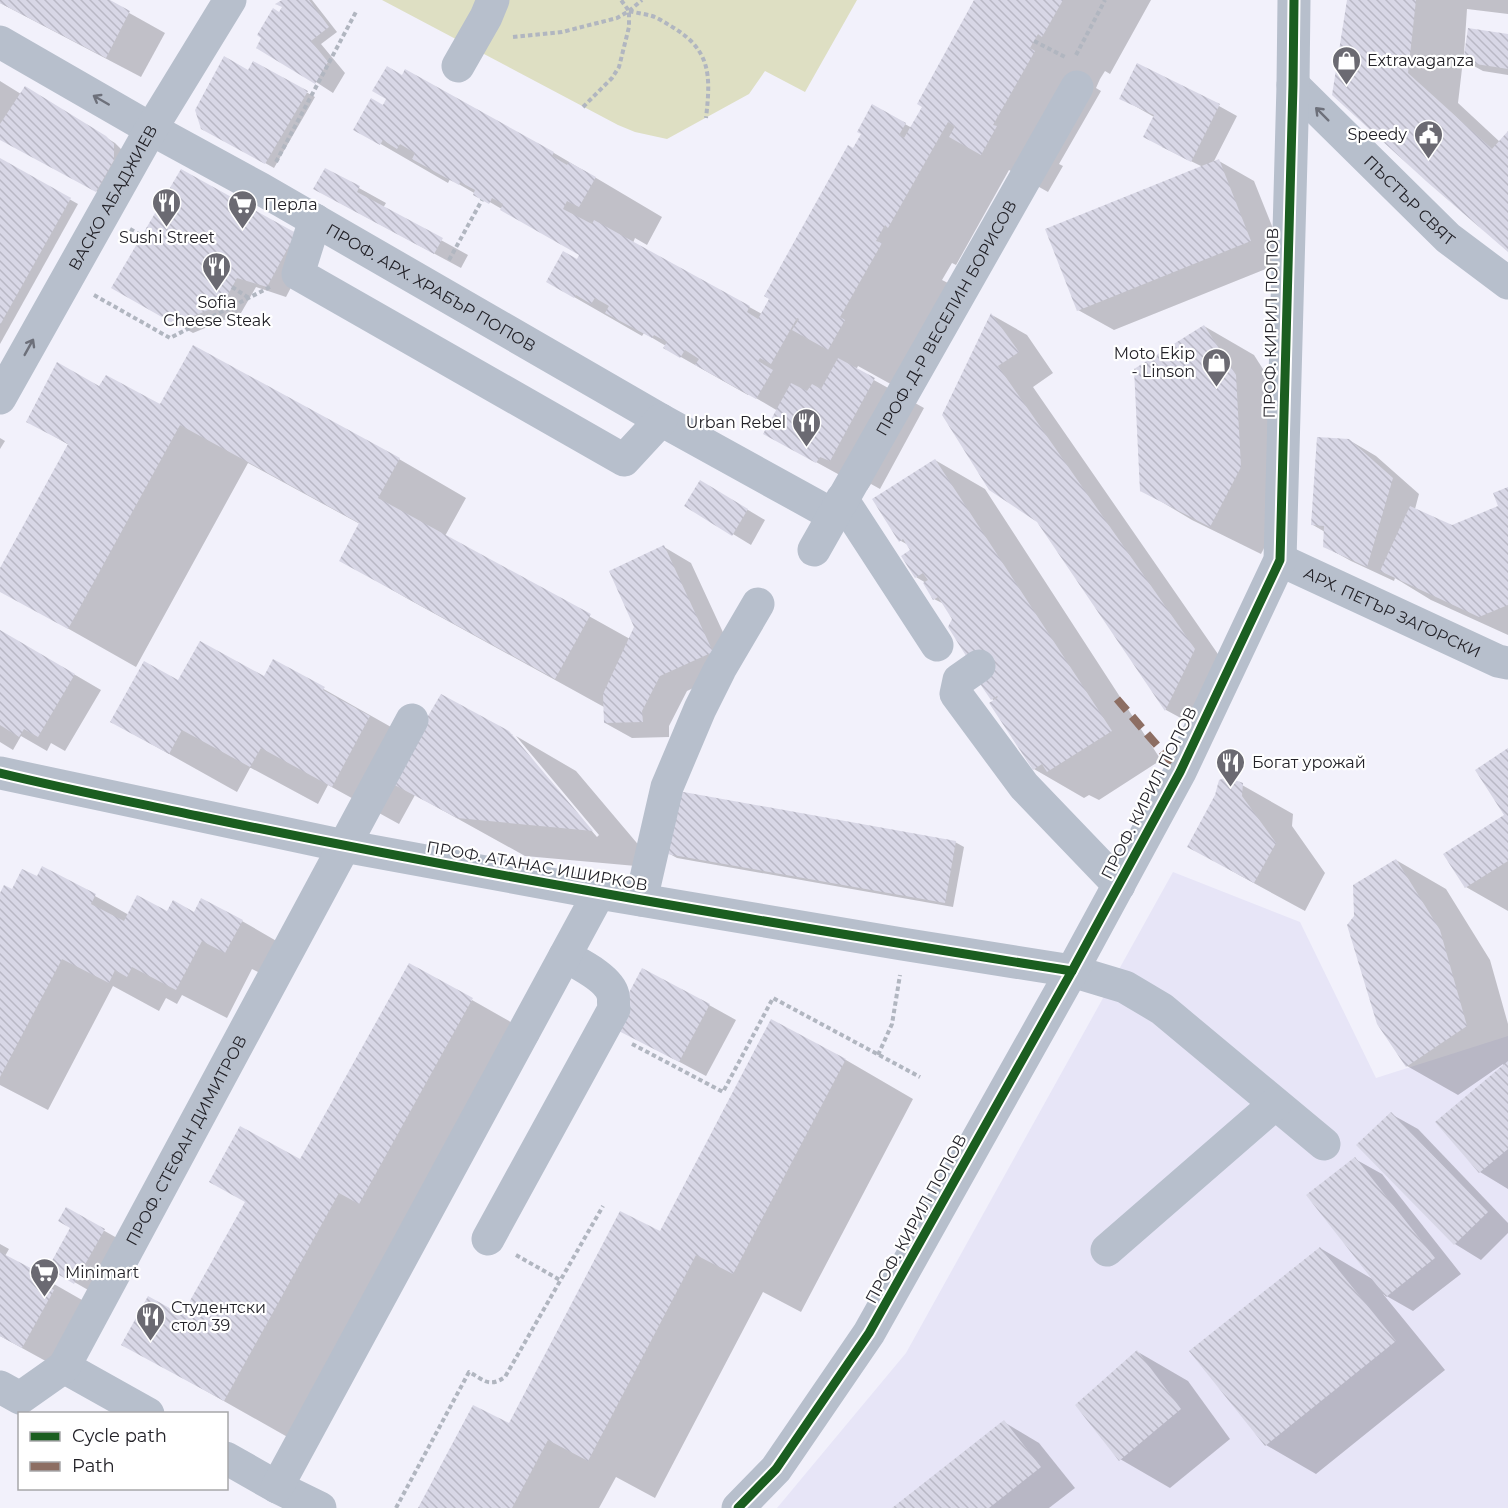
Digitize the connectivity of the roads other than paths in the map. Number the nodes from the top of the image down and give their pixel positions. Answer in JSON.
{"nodes":[{"id":1,"x":230,"y":0,"type":"edge"},
{"id":2,"x":493,"y":0,"type":"edge"},
{"id":3,"x":1294,"y":0,"type":"edge"},
{"id":4,"x":0,"y":42,"type":"edge"},
{"id":5,"x":466,"y":53,"type":"road end"},
{"id":6,"x":1075,"y":74,"type":"road end"},
{"id":7,"x":1293,"y":85,"type":"junction"},
{"id":8,"x":151,"y":129,"type":"junction"},
{"id":9,"x":315,"y":220,"type":"junction"},
{"id":10,"x":1508,"y":283,"type":"edge"},
{"id":11,"x":0,"y":398,"type":"edge"},
{"id":12,"x":661,"y":420,"type":"junction"},
{"id":13,"x":838,"y":507,"type":"junction"},
{"id":14,"x":814,"y":550,"type":"dead end"},
{"id":15,"x":1280,"y":560,"type":"junction"},
{"id":16,"x":758,"y":604,"type":"dead end"},
{"id":17,"x":938,"y":645,"type":"dead end"},
{"id":18,"x":1508,"y":663,"type":"edge"},
{"id":19,"x":980,"y":666,"type":"dead end"},
{"id":20,"x":412,"y":720,"type":"dead end"},
{"id":21,"x":0,"y":773,"type":"edge"},
{"id":22,"x":344,"y":846,"type":"junction"},
{"id":23,"x":1119,"y":885,"type":"junction"},
{"id":24,"x":599,"y":893,"type":"junction"},
{"id":25,"x":641,"y":900,"type":"junction"},
{"id":26,"x":565,"y":956,"type":"junction"},
{"id":27,"x":1072,"y":971,"type":"junction"},
{"id":28,"x":1275,"y":1104,"type":"junction"},
{"id":29,"x":1323,"y":1144,"type":"dead end"},
{"id":30,"x":488,"y":1239,"type":"road end"},
{"id":31,"x":1107,"y":1250,"type":"dead end"},
{"id":32,"x":64,"y":1367,"type":"junction"},
{"id":33,"x":0,"y":1387,"type":"edge"},
{"id":34,"x":146,"y":1412,"type":"edge"},
{"id":35,"x":228,"y":1459,"type":"edge"},
{"id":36,"x":278,"y":1486,"type":"junction"},
{"id":37,"x":320,"y":1508,"type":"edge"},
{"id":38,"x":738,"y":1508,"type":"edge"}],
"edges":[{"from":1,"to":8,"type":"street","name":"ВАСКО АБАДЖИЕВ"},
{"from":2,"to":5,"type":"street"},
{"from":3,"to":7,"type":"street","name":"ПРОФ. КИРИЛ ПОПОВ"},
{"from":8,"to":4,"type":"street","name":"ПРОФ. АРХ. ХРАБЪР ПОПОВ","one_way":true},
{"from":6,"to":13,"type":"street","name":"ПРОФ. Д-Р ВЕСЕЛИН БОРИСОВ"},
{"from":10,"to":7,"type":"street","name":"ПЪСТЪР СВЯТ","one_way":true},
{"from":7,"to":15,"type":"street","name":"ПРОФ. КИРИЛ ПОПОВ"},
{"from":8,"to":9,"type":"street","name":"ПРОФ. АРХ. ХРАБЪР ПОПОВ"},
{"from":11,"to":8,"type":"street","name":"ВАСКО АБАДЖИЕВ","one_way":true},
{"from":9,"to":12,"type":"street","name":"ПРОФ. АРХ. ХРАБЪР ПОПОВ"},
{"from":9,"to":12,"type":"street"},
{"from":12,"to":13,"type":"street","name":"ПРОФ. АРХ. ХРАБЪР ПОПОВ"},
{"from":13,"to":14,"type":"street","name":"ПРОФ. Д-Р ВЕСЕЛИН БОРИСОВ"},
{"from":13,"to":17,"type":"street"},
{"from":15,"to":18,"type":"street","name":"АРХ. ПЕТЪР ЗАГОРСКИ"},
{"from":15,"to":23,"type":"street","name":"ПРОФ. КИРИЛ ПОПОВ"},
{"from":16,"to":25,"type":"street"},
{"from":19,"to":23,"type":"street"},
{"from":20,"to":22,"type":"street","name":"ПРОФ. СТЕФАН ДИМИТРОВ"},
{"from":21,"to":22,"type":"street","name":"ПРОФ. АТАНАС ИШИРКОВ"},
{"from":22,"to":24,"type":"street","name":"ПРОФ. АТАНАС ИШИРКОВ"},
{"from":22,"to":32,"type":"street","name":"ПРОФ. СТЕФАН ДИМИТРОВ"},
{"from":23,"to":27,"type":"street","name":"ПРОФ. КИРИЛ ПОПОВ"},
{"from":24,"to":25,"type":"street","name":"ПРОФ. АТАНАС ИШИРКОВ"},
{"from":24,"to":26,"type":"street"},
{"from":25,"to":27,"type":"street","name":"ПРОФ. АТАНАС ИШИРКОВ"},
{"from":26,"to":30,"type":"street"},
{"from":26,"to":36,"type":"street"},
{"from":27,"to":28,"type":"street","name":"ПРОФ. АТАНАС ИШИРКОВ"},
{"from":27,"to":38,"type":"street","name":"ПРОФ. КИРИЛ ПОПОВ"},
{"from":28,"to":29,"type":"street","name":"ПРОФ. АТАНАС ИШИРКОВ"},
{"from":28,"to":31,"type":"street"},
{"from":32,"to":33,"type":"street","name":"ПРОФ. СТЕФАН ДИМИТРОВ"},
{"from":32,"to":34,"type":"street"},
{"from":35,"to":36,"type":"street"},
{"from":36,"to":37,"type":"street"}]}
